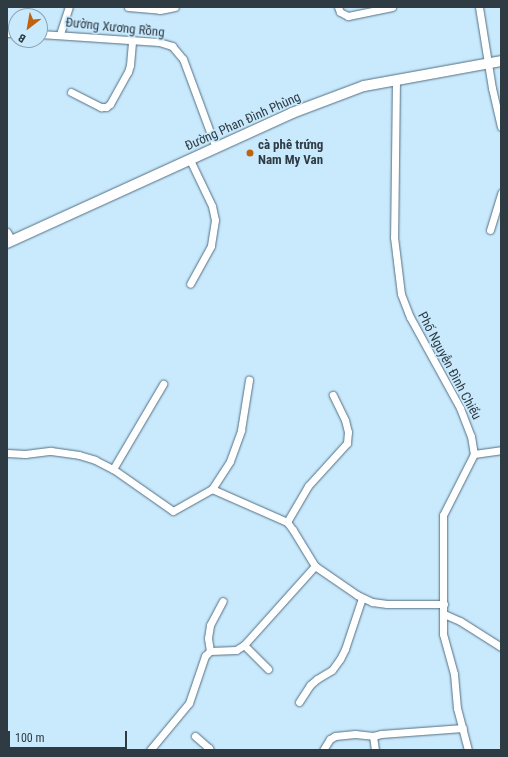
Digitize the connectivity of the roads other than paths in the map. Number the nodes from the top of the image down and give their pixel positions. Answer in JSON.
{"nodes":[{"id":1,"x":68,"y":7,"type":"edge"},
{"id":2,"x":128,"y":7,"type":"edge"},
{"id":3,"x":175,"y":7,"type":"edge"},
{"id":4,"x":338,"y":7,"type":"edge"},
{"id":5,"x":392,"y":7,"type":"edge"},
{"id":6,"x":479,"y":7,"type":"edge"},
{"id":7,"x":160,"y":8,"type":"edge"},
{"id":8,"x":48,"y":34,"type":"edge"},
{"id":9,"x":60,"y":34,"type":"junction"},
{"id":10,"x":132,"y":40,"type":"junction"},
{"id":11,"x":501,"y":61,"type":"edge"},
{"id":12,"x":489,"y":63,"type":"junction"},
{"id":13,"x":396,"y":80,"type":"junction"},
{"id":14,"x":71,"y":92,"type":"dead end"},
{"id":15,"x":501,"y":126,"type":"edge"},
{"id":16,"x":216,"y":148,"type":"junction"},
{"id":17,"x":190,"y":160,"type":"junction"},
{"id":18,"x":501,"y":193,"type":"edge"},
{"id":19,"x":490,"y":230,"type":"dead end"},
{"id":20,"x":9,"y":239,"type":"edge"},
{"id":21,"x":190,"y":284,"type":"dead end"},
{"id":22,"x":249,"y":380,"type":"dead end"},
{"id":23,"x":162,"y":384,"type":"dead end"},
{"id":24,"x":333,"y":395,"type":"dead end"},
{"id":25,"x":7,"y":453,"type":"edge"},
{"id":26,"x":500,"y":453,"type":"edge"},
{"id":27,"x":474,"y":454,"type":"junction"},
{"id":28,"x":113,"y":469,"type":"junction"},
{"id":29,"x":212,"y":489,"type":"junction"},
{"id":30,"x":286,"y":522,"type":"junction"},
{"id":31,"x":315,"y":566,"type":"junction"},
{"id":32,"x":362,"y":598,"type":"junction"},
{"id":33,"x":223,"y":601,"type":"dead end"},
{"id":34,"x":444,"y":604,"type":"junction"},
{"id":35,"x":444,"y":614,"type":"junction"},
{"id":36,"x":244,"y":645,"type":"junction"},
{"id":37,"x":501,"y":647,"type":"edge"},
{"id":38,"x":210,"y":651,"type":"junction"},
{"id":39,"x":268,"y":669,"type":"dead end"},
{"id":40,"x":299,"y":702,"type":"dead end"},
{"id":41,"x":463,"y":728,"type":"junction"},
{"id":42,"x":195,"y":736,"type":"dead end"},
{"id":43,"x":373,"y":736,"type":"junction"},
{"id":44,"x":150,"y":750,"type":"edge"},
{"id":45,"x":210,"y":750,"type":"edge"},
{"id":46,"x":323,"y":750,"type":"edge"},
{"id":47,"x":375,"y":750,"type":"edge"},
{"id":48,"x":468,"y":750,"type":"edge"}],
"edges":[{"from":1,"to":9,"type":"street"},
{"from":2,"to":7,"type":"street"},
{"from":3,"to":7,"type":"street"},
{"from":4,"to":5,"type":"street"},
{"from":6,"to":12,"type":"street"},
{"from":8,"to":9,"type":"street","name":"Đường Xương Rồng"},
{"from":9,"to":10,"type":"street","name":"Đường Xương Rồng"},
{"from":10,"to":14,"type":"street"},
{"from":10,"to":16,"type":"street","name":"Đường Xương Rồng"},
{"from":11,"to":12,"type":"street","name":"Đường Phan Đình Phùng"},
{"from":12,"to":13,"type":"street","name":"Đường Phan Đình Phùng"},
{"from":12,"to":15,"type":"street"},
{"from":13,"to":16,"type":"street","name":"Đường Phan Đình Phùng"},
{"from":13,"to":27,"type":"street","name":"Phố Nguyễn Đình Chiểu"},
{"from":16,"to":17,"type":"street","name":"Đường Phan Đình Phùng"},
{"from":17,"to":20,"type":"street","name":"Đường Phan Đình Phùng"},
{"from":17,"to":21,"type":"street"},
{"from":18,"to":19,"type":"street"},
{"from":22,"to":29,"type":"street"},
{"from":23,"to":28,"type":"street"},
{"from":24,"to":30,"type":"street"},
{"from":25,"to":28,"type":"street"},
{"from":26,"to":27,"type":"street"},
{"from":27,"to":34,"type":"street"},
{"from":28,"to":29,"type":"street"},
{"from":29,"to":30,"type":"street"},
{"from":30,"to":31,"type":"street"},
{"from":31,"to":32,"type":"street"},
{"from":31,"to":36,"type":"street"},
{"from":32,"to":34,"type":"street"},
{"from":32,"to":40,"type":"street"},
{"from":33,"to":38,"type":"street"},
{"from":34,"to":35,"type":"street"},
{"from":35,"to":37,"type":"street"},
{"from":35,"to":41,"type":"street"},
{"from":36,"to":38,"type":"street"},
{"from":36,"to":39,"type":"street"},
{"from":38,"to":44,"type":"street"},
{"from":41,"to":43,"type":"street"},
{"from":41,"to":48,"type":"street"},
{"from":42,"to":45,"type":"street"},
{"from":43,"to":46,"type":"street"},
{"from":43,"to":47,"type":"street"}]}
